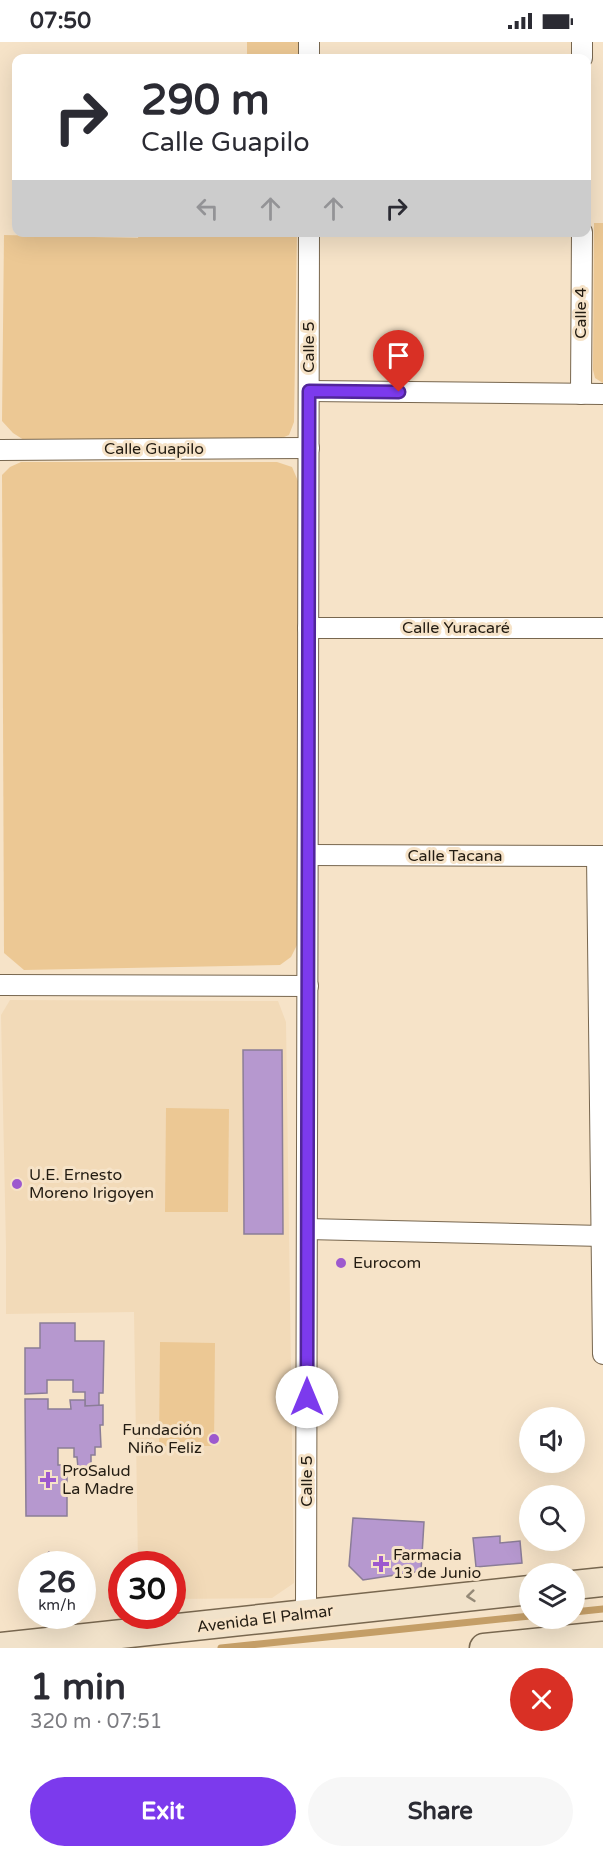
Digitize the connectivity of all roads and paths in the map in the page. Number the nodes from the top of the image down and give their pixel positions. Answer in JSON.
{"nodes":[{"id":1,"x":309,"y":237,"type":"edge"},
{"id":2,"x":582,"y":237,"type":"edge"},
{"id":3,"x":309,"y":391,"type":"junction"},
{"id":4,"x":581,"y":394,"type":"junction"},
{"id":5,"x":603,"y":394,"type":"edge"},
{"id":6,"x":309,"y":448,"type":"junction"},
{"id":7,"x":0,"y":450,"type":"edge"},
{"id":8,"x":308,"y":628,"type":"junction"},
{"id":9,"x":603,"y":628,"type":"edge"},
{"id":10,"x":308,"y":855,"type":"junction"},
{"id":11,"x":600,"y":856,"type":"edge"},
{"id":12,"x":0,"y":985,"type":"edge"},
{"id":13,"x":308,"y":986,"type":"junction"},
{"id":14,"x":307,"y":1229,"type":"junction"},
{"id":15,"x":602,"y":1236,"type":"junction"},
{"id":16,"x":603,"y":1354,"type":"edge"},
{"id":17,"x":603,"y":1582,"type":"edge"},
{"id":18,"x":585,"y":1584,"type":"edge"},
{"id":19,"x":519,"y":1591,"type":"edge"},
{"id":20,"x":306,"y":1613,"type":"junction"},
{"id":21,"x":603,"y":1636,"type":"edge"},
{"id":22,"x":217,"y":1637,"type":"edge"},
{"id":23,"x":0,"y":1647,"type":"edge"},
{"id":24,"x":484,"y":1648,"type":"edge"}],
"edges":[{"from":1,"to":3,"type":"street","name":"Calle 5"},
{"from":2,"to":4,"type":"street","name":"Calle 4"},
{"from":3,"to":4,"type":"street"},
{"from":3,"to":6,"type":"street","name":"Calle 5"},
{"from":4,"to":5,"type":"street"},
{"from":6,"to":7,"type":"street","name":"Calle Guapilo"},
{"from":6,"to":8,"type":"street","name":"Calle 5"},
{"from":8,"to":9,"type":"street","name":"Calle Yuracaré"},
{"from":8,"to":10,"type":"street","name":"Calle 5"},
{"from":10,"to":11,"type":"street","name":"Calle Tacana"},
{"from":10,"to":13,"type":"street","name":"Calle 5"},
{"from":11,"to":15,"type":"street"},
{"from":12,"to":13,"type":"street"},
{"from":13,"to":14,"type":"street","name":"Calle 5"},
{"from":14,"to":15,"type":"street"},
{"from":14,"to":20,"type":"street","name":"Calle 5"},
{"from":15,"to":16,"type":"street"},
{"from":17,"to":18,"type":"street"},
{"from":19,"to":20,"type":"street","name":"Avenida El Palmar","one_way":true},
{"from":20,"to":22,"type":"street","name":"Avenida El Palmar"},
{"from":21,"to":24,"type":"street"},
{"from":22,"to":23,"type":"street","name":"Avenida El Palmar"}]}
